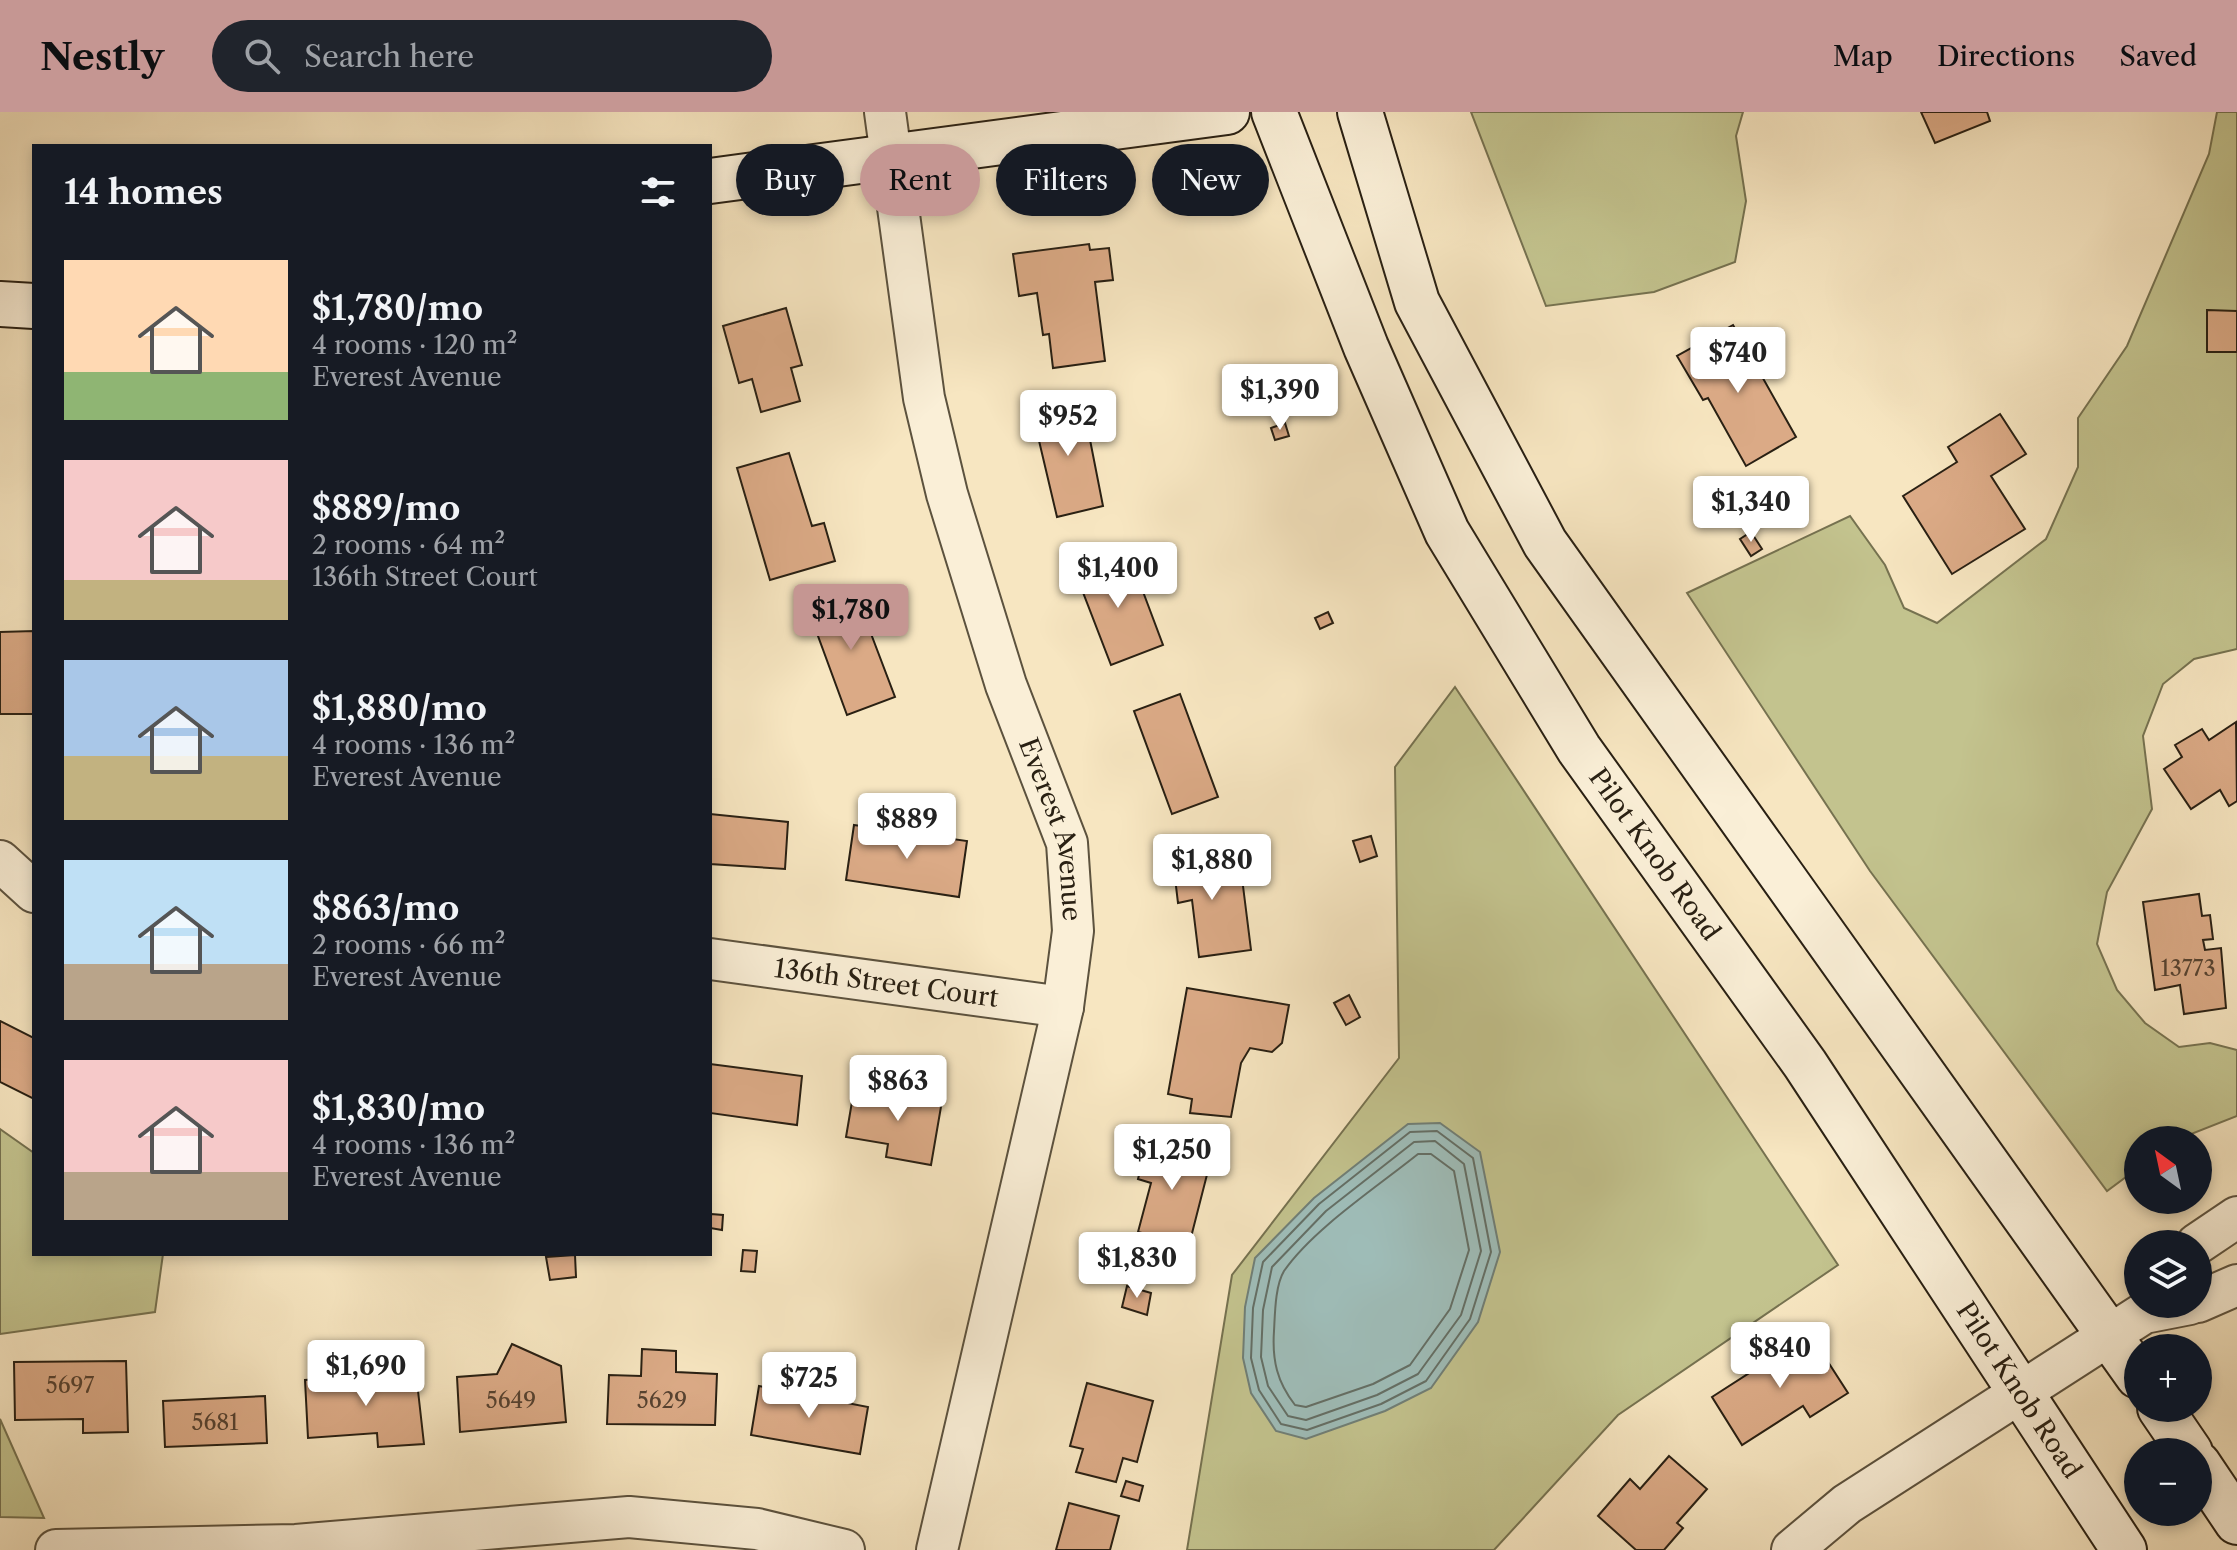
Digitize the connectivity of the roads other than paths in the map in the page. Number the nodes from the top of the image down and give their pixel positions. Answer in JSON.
{"nodes":[{"id":1,"x":885,"y":112,"type":"edge"},
{"id":2,"x":1227,"y":112,"type":"edge"},
{"id":3,"x":1274,"y":112,"type":"edge"},
{"id":4,"x":1360,"y":112,"type":"edge"},
{"id":5,"x":892,"y":144,"type":"edge"},
{"id":6,"x":980,"y":145,"type":"edge"},
{"id":7,"x":860,"y":161,"type":"edge"},
{"id":8,"x":712,"y":181,"type":"edge"},
{"id":9,"x":901,"y":216,"type":"edge"},
{"id":10,"x":0,"y":304,"type":"edge"},
{"id":11,"x":32,"y":306,"type":"edge"},
{"id":12,"x":0,"y":861,"type":"edge"},
{"id":13,"x":32,"y":890,"type":"edge"},
{"id":14,"x":712,"y":959,"type":"edge"},
{"id":15,"x":1063,"y":1007,"type":"junction"},
{"id":16,"x":2237,"y":1217,"type":"edge"},
{"id":17,"x":2212,"y":1234,"type":"edge"},
{"id":18,"x":2237,"y":1285,"type":"edge"},
{"id":19,"x":2212,"y":1296,"type":"edge"},
{"id":20,"x":2124,"y":1304,"type":"edge"},
{"id":21,"x":2133,"y":1318,"type":"edge"},
{"id":22,"x":2019,"y":1394,"type":"junction"},
{"id":23,"x":2212,"y":1485,"type":"edge"},
{"id":24,"x":2237,"y":1522,"type":"edge"},
{"id":25,"x":56,"y":1550,"type":"edge"},
{"id":26,"x":844,"y":1550,"type":"edge"},
{"id":27,"x":937,"y":1550,"type":"edge"},
{"id":28,"x":1792,"y":1550,"type":"edge"},
{"id":29,"x":2124,"y":1550,"type":"edge"}],
"edges":[{"from":1,"to":5,"type":"street","name":"Everest Avenue"},
{"from":2,"to":6,"type":"main road"},
{"from":3,"to":22,"type":"main road","name":"Pilot Knob Road"},
{"from":4,"to":20,"type":"main road"},
{"from":7,"to":8,"type":"main road"},
{"from":9,"to":15,"type":"street","name":"Everest Avenue"},
{"from":10,"to":11,"type":"main road"},
{"from":12,"to":13,"type":"street"},
{"from":14,"to":15,"type":"street","name":"136th Street Court"},
{"from":15,"to":27,"type":"street","name":"Everest Avenue"},
{"from":16,"to":17,"type":"street"},
{"from":18,"to":19,"type":"street"},
{"from":21,"to":22,"type":"street"},
{"from":22,"to":28,"type":"street"},
{"from":22,"to":29,"type":"main road","name":"Pilot Knob Road"},
{"from":23,"to":24,"type":"main road"},
{"from":25,"to":26,"type":"street"}]}
